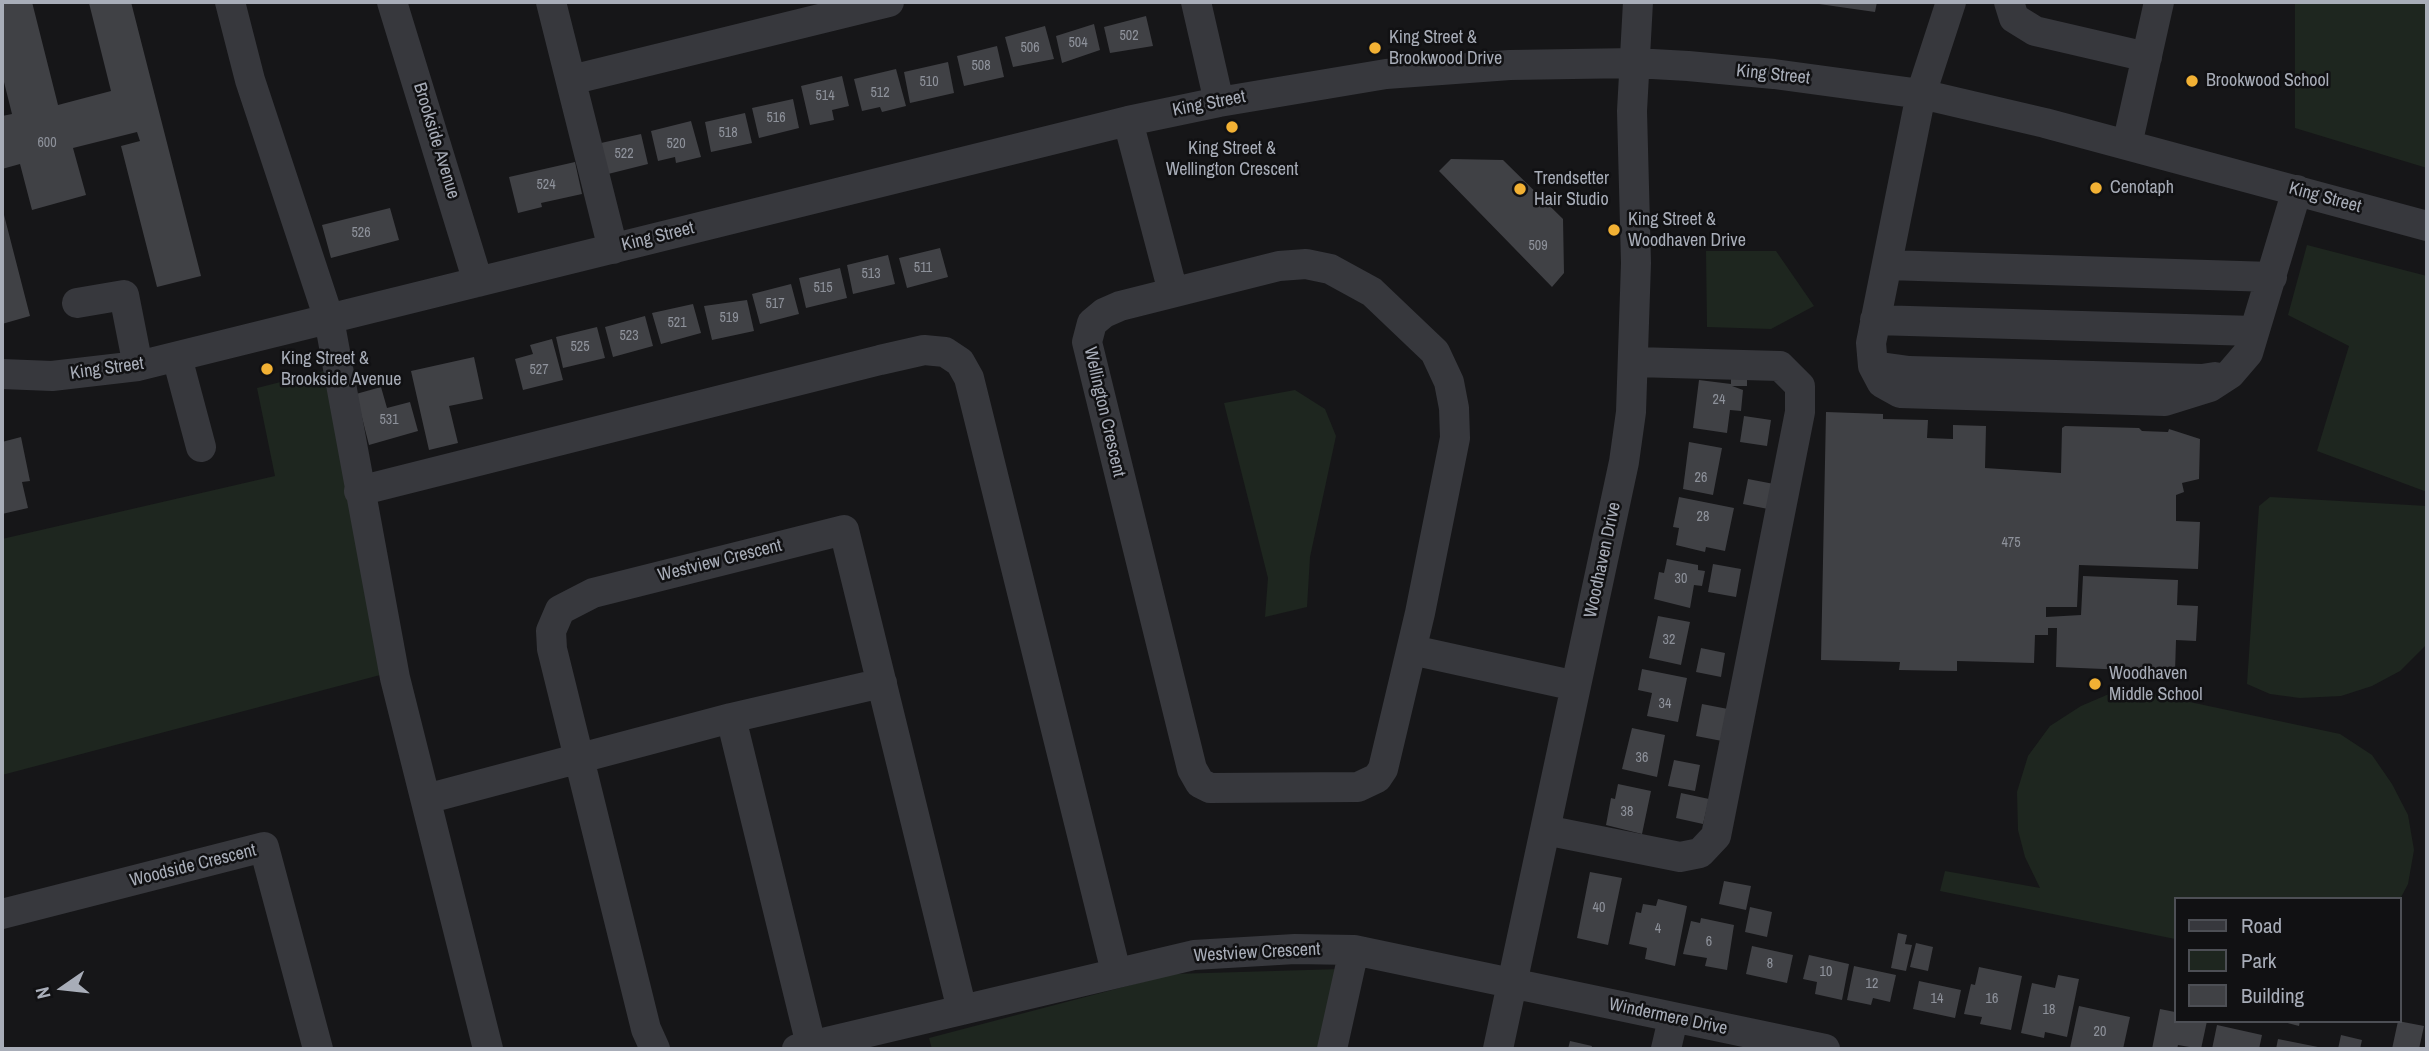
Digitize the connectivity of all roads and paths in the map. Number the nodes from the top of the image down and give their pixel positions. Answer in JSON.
{"nodes":[{"id":1,"x":230,"y":2,"type":"edge"},
{"id":2,"x":392,"y":2,"type":"edge"},
{"id":3,"x":551,"y":2,"type":"edge"},
{"id":4,"x":889,"y":2,"type":"edge"},
{"id":5,"x":1196,"y":2,"type":"edge"},
{"id":6,"x":1638,"y":2,"type":"edge"},
{"id":7,"x":1951,"y":2,"type":"edge"},
{"id":8,"x":2009,"y":2,"type":"edge"},
{"id":9,"x":2159,"y":2,"type":"edge"},
{"id":10,"x":2147,"y":58,"type":"junction"},
{"id":11,"x":1635,"y":63,"type":"junction"},
{"id":12,"x":571,"y":80,"type":"junction"},
{"id":13,"x":1921,"y":94,"type":"junction"},
{"id":14,"x":1219,"y":102,"type":"junction"},
{"id":15,"x":1128,"y":121,"type":"junction"},
{"id":16,"x":2127,"y":145,"type":"junction"},
{"id":17,"x":2297,"y":190,"type":"junction"},
{"id":18,"x":2427,"y":226,"type":"edge"},
{"id":19,"x":613,"y":249,"type":"junction"},
{"id":20,"x":1886,"y":265,"type":"junction"},
{"id":21,"x":2272,"y":277,"type":"junction"},
{"id":22,"x":478,"y":282,"type":"junction"},
{"id":23,"x":1173,"y":292,"type":"junction"},
{"id":24,"x":77,"y":303,"type":"dead end"},
{"id":25,"x":329,"y":319,"type":"junction"},
{"id":26,"x":1875,"y":320,"type":"junction"},
{"id":27,"x":2254,"y":331,"type":"junction"},
{"id":28,"x":177,"y":357,"type":"junction"},
{"id":29,"x":1635,"y":362,"type":"junction"},
{"id":30,"x":138,"y":366,"type":"junction"},
{"id":31,"x":2,"y":374,"type":"edge"},
{"id":32,"x":201,"y":447,"type":"dead end"},
{"id":33,"x":359,"y":491,"type":"junction"},
{"id":34,"x":1412,"y":650,"type":"junction"},
{"id":35,"x":882,"y":683,"type":"junction"},
{"id":36,"x":1576,"y":686,"type":"junction"},
{"id":37,"x":731,"y":718,"type":"junction"},
{"id":38,"x":579,"y":758,"type":"junction"},
{"id":39,"x":426,"y":799,"type":"junction"},
{"id":40,"x":1545,"y":830,"type":"junction"},
{"id":41,"x":2,"y":914,"type":"edge"},
{"id":42,"x":1354,"y":950,"type":"junction"},
{"id":43,"x":1116,"y":972,"type":"junction"},
{"id":44,"x":1512,"y":983,"type":"junction"},
{"id":45,"x":962,"y":1010,"type":"junction"},
{"id":46,"x":1673,"y":1019,"type":"junction"},
{"id":47,"x":804,"y":1047,"type":"edge"},
{"id":48,"x":318,"y":1049,"type":"edge"},
{"id":49,"x":488,"y":1049,"type":"edge"},
{"id":50,"x":654,"y":1049,"type":"edge"},
{"id":51,"x":1332,"y":1049,"type":"edge"},
{"id":52,"x":1499,"y":1049,"type":"edge"},
{"id":53,"x":1666,"y":1049,"type":"edge"},
{"id":54,"x":1825,"y":1049,"type":"edge"}],
"edges":[{"from":1,"to":25,"type":"street"},
{"from":2,"to":22,"type":"street","name":"Brookside Avenue"},
{"from":3,"to":12,"type":"street"},
{"from":4,"to":12,"type":"street"},
{"from":5,"to":14,"type":"street"},
{"from":6,"to":11,"type":"street","name":"Woodhaven Drive"},
{"from":7,"to":13,"type":"street"},
{"from":8,"to":10,"type":"street"},
{"from":9,"to":10,"type":"street"},
{"from":10,"to":16,"type":"street"},
{"from":11,"to":13,"type":"street","name":"King Street"},
{"from":11,"to":14,"type":"street","name":"King Street"},
{"from":11,"to":29,"type":"street","name":"Woodhaven Drive"},
{"from":12,"to":19,"type":"street"},
{"from":13,"to":16,"type":"street","name":"King Street"},
{"from":13,"to":20,"type":"street"},
{"from":14,"to":15,"type":"street","name":"King Street"},
{"from":15,"to":19,"type":"street","name":"King Street"},
{"from":15,"to":23,"type":"street"},
{"from":16,"to":17,"type":"street","name":"King Street"},
{"from":17,"to":18,"type":"street","name":"King Street"},
{"from":17,"to":21,"type":"street"},
{"from":19,"to":22,"type":"street","name":"King Street"},
{"from":20,"to":21,"type":"street"},
{"from":20,"to":26,"type":"street"},
{"from":21,"to":27,"type":"street"},
{"from":22,"to":25,"type":"street","name":"King Street"},
{"from":23,"to":34,"type":"street","name":"Wellington Crescent"},
{"from":23,"to":34,"type":"street","name":"Wellington Crescent"},
{"from":24,"to":30,"type":"street"},
{"from":25,"to":28,"type":"street","name":"King Street"},
{"from":25,"to":33,"type":"street"},
{"from":26,"to":27,"type":"street"},
{"from":26,"to":27,"type":"street"},
{"from":28,"to":30,"type":"street","name":"King Street"},
{"from":28,"to":32,"type":"street"},
{"from":29,"to":36,"type":"street","name":"Woodhaven Drive"},
{"from":29,"to":40,"type":"street"},
{"from":30,"to":31,"type":"street","name":"King Street"},
{"from":33,"to":39,"type":"street"},
{"from":33,"to":43,"type":"street"},
{"from":34,"to":36,"type":"street"},
{"from":35,"to":37,"type":"street"},
{"from":35,"to":38,"type":"street","name":"Westview Crescent"},
{"from":35,"to":45,"type":"street","name":"Westview Crescent"},
{"from":36,"to":40,"type":"street","name":"Woodhaven Drive"},
{"from":37,"to":38,"type":"street"},
{"from":37,"to":47,"type":"street"},
{"from":38,"to":39,"type":"street"},
{"from":38,"to":50,"type":"street","name":"Westview Crescent"},
{"from":39,"to":49,"type":"street"},
{"from":40,"to":44,"type":"street","name":"Woodhaven Drive"},
{"from":41,"to":48,"type":"street","name":"Woodside Crescent"},
{"from":42,"to":43,"type":"street","name":"Westview Crescent"},
{"from":42,"to":44,"type":"street","name":"Westview Crescent"},
{"from":42,"to":51,"type":"street"},
{"from":43,"to":45,"type":"street","name":"Westview Crescent"},
{"from":44,"to":46,"type":"street","name":"Windermere Drive"},
{"from":44,"to":52,"type":"street","name":"Woodhaven Drive"},
{"from":45,"to":47,"type":"street","name":"Westview Crescent"},
{"from":46,"to":53,"type":"street"},
{"from":46,"to":54,"type":"street","name":"Windermere Drive"}]}
